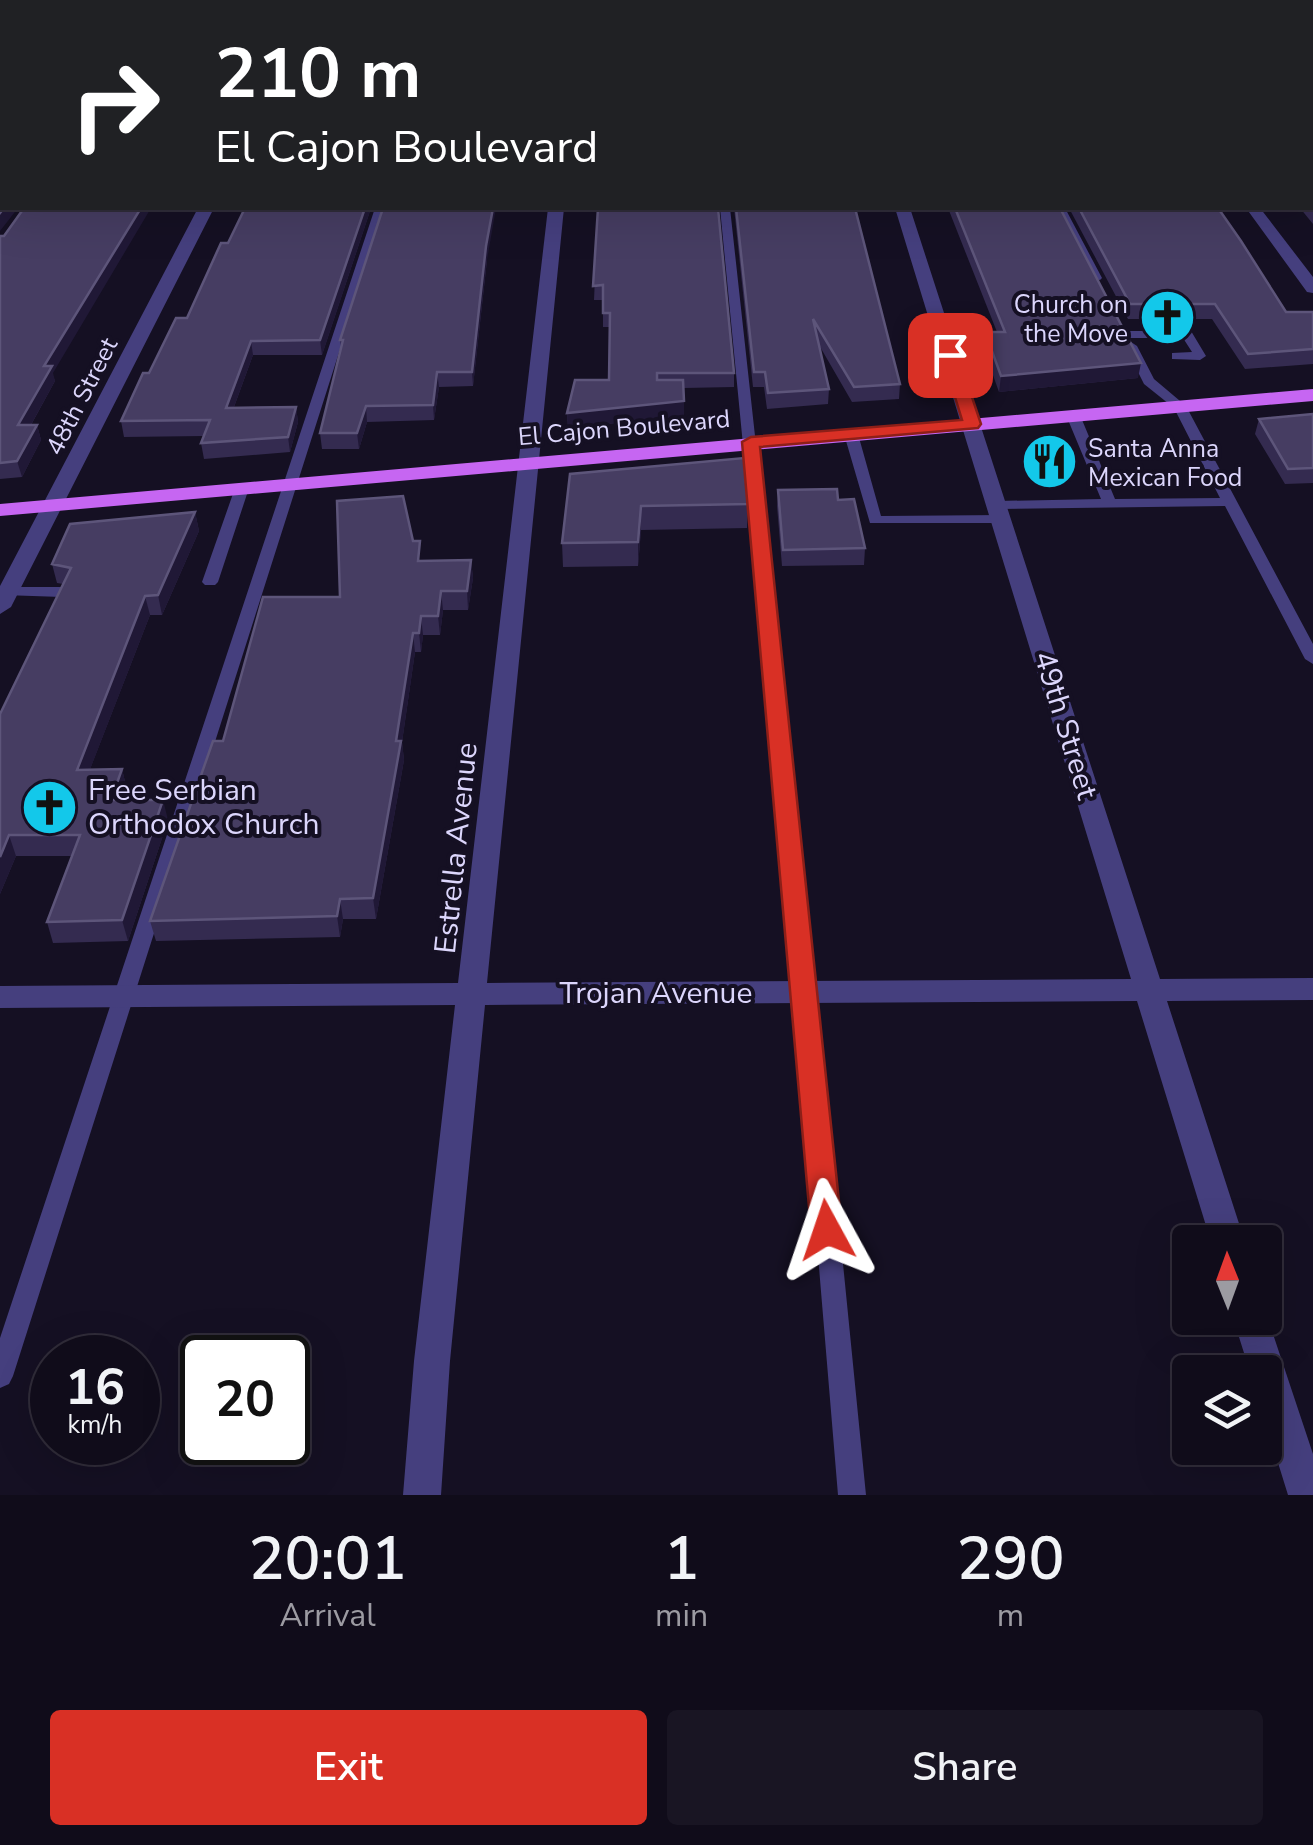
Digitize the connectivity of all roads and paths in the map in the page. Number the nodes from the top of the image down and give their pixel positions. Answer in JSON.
{"nodes":[{"id":1,"x":205,"y":210,"type":"edge"},
{"id":2,"x":379,"y":210,"type":"edge"},
{"id":3,"x":556,"y":210,"type":"edge"},
{"id":4,"x":726,"y":210,"type":"edge"},
{"id":5,"x":904,"y":210,"type":"edge"},
{"id":6,"x":1061,"y":210,"type":"edge"},
{"id":7,"x":1254,"y":210,"type":"edge"},
{"id":8,"x":1101,"y":287,"type":"edge"},
{"id":9,"x":1313,"y":288,"type":"edge"},
{"id":10,"x":1117,"y":319,"type":"edge"},
{"id":11,"x":1125,"y":335,"type":"junction"},
{"id":12,"x":1176,"y":356,"type":"dead end"},
{"id":13,"x":1313,"y":395,"type":"edge"},
{"id":14,"x":1179,"y":406,"type":"junction"},
{"id":15,"x":1073,"y":416,"type":"junction"},
{"id":16,"x":972,"y":424,"type":"junction"},
{"id":17,"x":851,"y":434,"type":"junction"},
{"id":18,"x":751,"y":442,"type":"junction"},
{"id":19,"x":530,"y":463,"type":"junction"},
{"id":20,"x":293,"y":483,"type":"junction"},
{"id":21,"x":242,"y":488,"type":"junction"},
{"id":22,"x":1230,"y":502,"type":"junction"},
{"id":23,"x":1110,"y":504,"type":"junction"},
{"id":24,"x":54,"y":506,"type":"junction"},
{"id":25,"x":0,"y":510,"type":"edge"},
{"id":26,"x":1001,"y":512,"type":"junction"},
{"id":27,"x":210,"y":582,"type":"dead end"},
{"id":28,"x":62,"y":592,"type":"edge"},
{"id":29,"x":4,"y":599,"type":"edge"},
{"id":30,"x":1313,"y":659,"type":"edge"},
{"id":31,"x":1313,"y":988,"type":"edge"},
{"id":32,"x":1150,"y":990,"type":"junction"},
{"id":33,"x":806,"y":992,"type":"junction"},
{"id":34,"x":473,"y":994,"type":"junction"},
{"id":35,"x":121,"y":996,"type":"junction"},
{"id":36,"x":0,"y":997,"type":"edge"},
{"id":37,"x":1223,"y":1225,"type":"edge"},
{"id":38,"x":1257,"y":1335,"type":"edge"},
{"id":39,"x":0,"y":1376,"type":"edge"},
{"id":40,"x":422,"y":1495,"type":"edge"},
{"id":41,"x":852,"y":1495,"type":"edge"},
{"id":42,"x":1307,"y":1495,"type":"edge"}],
"edges":[{"from":1,"to":24,"type":"street","name":"48th Street"},
{"from":2,"to":20,"type":"lane"},
{"from":3,"to":19,"type":"street","name":"Estrella Avenue"},
{"from":4,"to":18,"type":"lane"},
{"from":5,"to":16,"type":"street","name":"49th Street"},
{"from":6,"to":8,"type":"lane"},
{"from":7,"to":9,"type":"street"},
{"from":10,"to":11,"type":"lane"},
{"from":11,"to":12,"type":"lane"},
{"from":11,"to":14,"type":"lane"},
{"from":13,"to":14,"type":"main road","name":"El Cajon Boulevard"},
{"from":14,"to":15,"type":"main road","name":"El Cajon Boulevard"},
{"from":14,"to":22,"type":"lane"},
{"from":15,"to":16,"type":"main road","name":"El Cajon Boulevard"},
{"from":15,"to":23,"type":"lane"},
{"from":16,"to":17,"type":"main road","name":"El Cajon Boulevard"},
{"from":16,"to":26,"type":"street","name":"49th Street"},
{"from":17,"to":18,"type":"main road","name":"El Cajon Boulevard"},
{"from":17,"to":26,"type":"lane"},
{"from":18,"to":19,"type":"main road","name":"El Cajon Boulevard"},
{"from":18,"to":33,"type":"lane"},
{"from":19,"to":20,"type":"main road","name":"El Cajon Boulevard"},
{"from":19,"to":34,"type":"street","name":"Estrella Avenue"},
{"from":20,"to":21,"type":"main road","name":"El Cajon Boulevard"},
{"from":20,"to":35,"type":"lane"},
{"from":21,"to":24,"type":"main road","name":"El Cajon Boulevard"},
{"from":21,"to":27,"type":"lane"},
{"from":22,"to":23,"type":"lane"},
{"from":22,"to":30,"type":"lane"},
{"from":23,"to":26,"type":"lane"},
{"from":24,"to":25,"type":"main road","name":"El Cajon Boulevard"},
{"from":24,"to":29,"type":"street","name":"48th Street"},
{"from":26,"to":32,"type":"street","name":"49th Street"},
{"from":28,"to":29,"type":"lane"},
{"from":31,"to":32,"type":"street","name":"Trojan Avenue"},
{"from":32,"to":33,"type":"street","name":"Trojan Avenue"},
{"from":32,"to":37,"type":"street","name":"49th Street"},
{"from":33,"to":34,"type":"street","name":"Trojan Avenue"},
{"from":33,"to":41,"type":"lane"},
{"from":34,"to":35,"type":"street","name":"Trojan Avenue"},
{"from":34,"to":40,"type":"street","name":"Estrella Avenue"},
{"from":35,"to":36,"type":"street","name":"Trojan Avenue"},
{"from":35,"to":39,"type":"lane"},
{"from":38,"to":42,"type":"street"}]}
